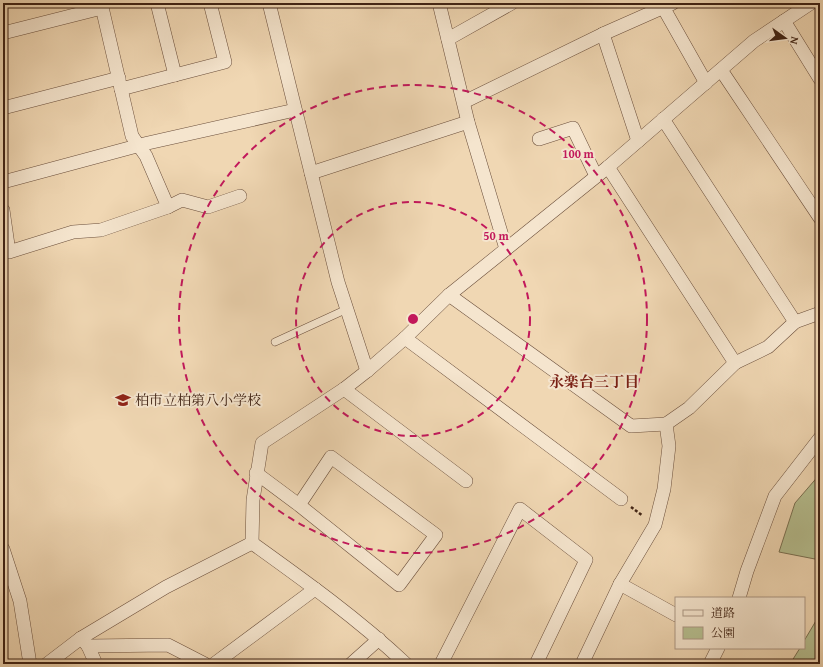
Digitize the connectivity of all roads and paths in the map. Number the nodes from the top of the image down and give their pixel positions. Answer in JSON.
{"nodes":[{"id":1,"x":156,"y":3,"type":"edge"},
{"id":2,"x":210,"y":3,"type":"edge"},
{"id":3,"x":269,"y":3,"type":"edge"},
{"id":4,"x":439,"y":3,"type":"edge"},
{"id":5,"x":512,"y":3,"type":"edge"},
{"id":6,"x":810,"y":3,"type":"edge"},
{"id":7,"x":101,"y":5,"type":"edge"},
{"id":8,"x":668,"y":5,"type":"edge"},
{"id":9,"x":784,"y":21,"type":"junction"},
{"id":10,"x":3,"y":33,"type":"edge"},
{"id":11,"x":603,"y":34,"type":"junction"},
{"id":12,"x":448,"y":39,"type":"junction"},
{"id":13,"x":721,"y":70,"type":"junction"},
{"id":14,"x":175,"y":75,"type":"junction"},
{"id":15,"x":820,"y":79,"type":"edge"},
{"id":16,"x":706,"y":83,"type":"junction"},
{"id":17,"x":120,"y":84,"type":"junction"},
{"id":18,"x":464,"y":102,"type":"junction"},
{"id":19,"x":3,"y":108,"type":"edge"},
{"id":20,"x":294,"y":110,"type":"junction"},
{"id":21,"x":663,"y":119,"type":"junction"},
{"id":22,"x":468,"y":122,"type":"junction"},
{"id":23,"x":539,"y":139,"type":"dead end"},
{"id":24,"x":638,"y":140,"type":"junction"},
{"id":25,"x":139,"y":146,"type":"junction"},
{"id":26,"x":608,"y":167,"type":"junction"},
{"id":27,"x":311,"y":173,"type":"junction"},
{"id":28,"x":596,"y":176,"type":"junction"},
{"id":29,"x":3,"y":182,"type":"edge"},
{"id":30,"x":240,"y":196,"type":"dead end"},
{"id":31,"x":168,"y":207,"type":"junction"},
{"id":32,"x":3,"y":210,"type":"edge"},
{"id":33,"x":820,"y":218,"type":"edge"},
{"id":34,"x":506,"y":249,"type":"junction"},
{"id":35,"x":449,"y":295,"type":"junction"},
{"id":36,"x":347,"y":309,"type":"junction"},
{"id":37,"x":820,"y":313,"type":"edge"},
{"id":38,"x":795,"y":322,"type":"junction"},
{"id":39,"x":405,"y":338,"type":"junction"},
{"id":40,"x":276,"y":342,"type":"dead end"},
{"id":41,"x":735,"y":363,"type":"junction"},
{"id":42,"x":367,"y":371,"type":"junction"},
{"id":43,"x":344,"y":389,"type":"junction"},
{"id":44,"x":666,"y":424,"type":"junction"},
{"id":45,"x":820,"y":438,"type":"edge"},
{"id":46,"x":256,"y":473,"type":"junction"},
{"id":47,"x":466,"y":481,"type":"dead end"},
{"id":48,"x":621,"y":499,"type":"joint"},
{"id":49,"x":299,"y":504,"type":"junction"},
{"id":50,"x":655,"y":525,"type":"junction"},
{"id":51,"x":252,"y":543,"type":"junction"},
{"id":52,"x":3,"y":549,"type":"edge"},
{"id":53,"x":620,"y":584,"type":"junction"},
{"id":54,"x":315,"y":589,"type":"junction"},
{"id":55,"x":739,"y":597,"type":"edge"},
{"id":56,"x":675,"y":614,"type":"edge"},
{"id":57,"x":379,"y":639,"type":"junction"},
{"id":58,"x":84,"y":642,"type":"junction"},
{"id":59,"x":718,"y":649,"type":"edge"},
{"id":60,"x":30,"y":664,"type":"edge"},
{"id":61,"x":47,"y":664,"type":"edge"},
{"id":62,"x":96,"y":664,"type":"edge"},
{"id":63,"x":205,"y":664,"type":"edge"},
{"id":64,"x":214,"y":664,"type":"edge"},
{"id":65,"x":351,"y":664,"type":"edge"},
{"id":66,"x":406,"y":664,"type":"edge"},
{"id":67,"x":441,"y":664,"type":"edge"},
{"id":68,"x":536,"y":664,"type":"edge"},
{"id":69,"x":582,"y":664,"type":"edge"},
{"id":70,"x":710,"y":664,"type":"edge"}],
"edges":[{"from":1,"to":14,"type":"street"},
{"from":2,"to":14,"type":"street"},
{"from":3,"to":20,"type":"street"},
{"from":4,"to":12,"type":"street"},
{"from":5,"to":12,"type":"street"},
{"from":6,"to":9,"type":"street"},
{"from":7,"to":10,"type":"street"},
{"from":7,"to":17,"type":"street"},
{"from":8,"to":11,"type":"street"},
{"from":8,"to":16,"type":"street"},
{"from":9,"to":13,"type":"street"},
{"from":9,"to":15,"type":"street"},
{"from":11,"to":18,"type":"street"},
{"from":11,"to":24,"type":"street"},
{"from":12,"to":18,"type":"street"},
{"from":13,"to":16,"type":"street"},
{"from":13,"to":33,"type":"street"},
{"from":14,"to":17,"type":"street"},
{"from":16,"to":21,"type":"street"},
{"from":17,"to":19,"type":"street"},
{"from":17,"to":25,"type":"street"},
{"from":18,"to":22,"type":"street"},
{"from":20,"to":25,"type":"street"},
{"from":20,"to":27,"type":"street"},
{"from":21,"to":24,"type":"street"},
{"from":21,"to":38,"type":"street"},
{"from":22,"to":27,"type":"street"},
{"from":22,"to":34,"type":"street"},
{"from":23,"to":28,"type":"street"},
{"from":24,"to":26,"type":"street"},
{"from":25,"to":29,"type":"street"},
{"from":25,"to":31,"type":"street"},
{"from":26,"to":28,"type":"street"},
{"from":26,"to":41,"type":"street"},
{"from":27,"to":36,"type":"street"},
{"from":28,"to":34,"type":"street"},
{"from":30,"to":31,"type":"street"},
{"from":31,"to":32,"type":"street"},
{"from":34,"to":35,"type":"street"},
{"from":35,"to":39,"type":"street"},
{"from":35,"to":44,"type":"street"},
{"from":36,"to":40,"type":"lane"},
{"from":36,"to":42,"type":"street"},
{"from":37,"to":38,"type":"street"},
{"from":38,"to":41,"type":"street"},
{"from":39,"to":42,"type":"street"},
{"from":39,"to":48,"type":"street"},
{"from":41,"to":44,"type":"street"},
{"from":42,"to":43,"type":"street"},
{"from":43,"to":46,"type":"street"},
{"from":43,"to":47,"type":"street"},
{"from":44,"to":50,"type":"street"},
{"from":45,"to":55,"type":"street"},
{"from":46,"to":49,"type":"street"},
{"from":46,"to":51,"type":"street"},
{"from":48,"to":50,"type":"path"},
{"from":49,"to":49,"type":"street"},
{"from":50,"to":53,"type":"street"},
{"from":51,"to":54,"type":"street"},
{"from":51,"to":58,"type":"street"},
{"from":52,"to":60,"type":"street"},
{"from":53,"to":56,"type":"street"},
{"from":53,"to":69,"type":"street"},
{"from":54,"to":57,"type":"street"},
{"from":54,"to":64,"type":"street"},
{"from":57,"to":65,"type":"street"},
{"from":57,"to":66,"type":"street"},
{"from":58,"to":61,"type":"street"},
{"from":58,"to":62,"type":"street"},
{"from":58,"to":63,"type":"street"},
{"from":59,"to":70,"type":"street"},
{"from":67,"to":68,"type":"street"}]}
